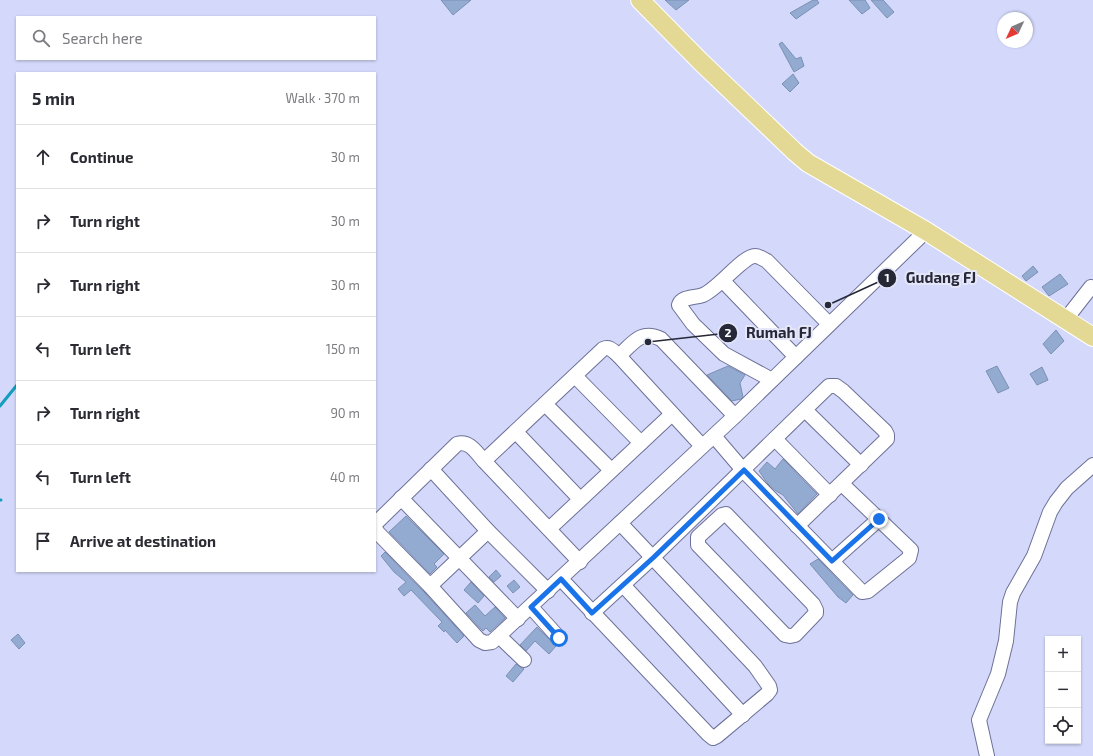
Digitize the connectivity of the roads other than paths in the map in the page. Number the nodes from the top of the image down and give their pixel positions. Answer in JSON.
{"nodes":[{"id":1,"x":640,"y":0,"type":"edge"},
{"id":2,"x":926,"y":231,"type":"junction"},
{"id":3,"x":723,"y":281,"type":"junction"},
{"id":4,"x":1091,"y":287,"type":"dead end"},
{"id":5,"x":1066,"y":319,"type":"junction"},
{"id":6,"x":829,"y":324,"type":"junction"},
{"id":7,"x":1093,"y":337,"type":"edge"},
{"id":8,"x":618,"y":356,"type":"junction"},
{"id":9,"x":796,"y":357,"type":"junction"},
{"id":10,"x":575,"y":376,"type":"junction"},
{"id":11,"x":772,"y":380,"type":"junction"},
{"id":12,"x":545,"y":404,"type":"junction"},
{"id":13,"x":805,"y":410,"type":"junction"},
{"id":14,"x":672,"y":414,"type":"junction"},
{"id":15,"x":735,"y":416,"type":"junction"},
{"id":16,"x":516,"y":432,"type":"junction"},
{"id":17,"x":714,"y":436,"type":"junction"},
{"id":18,"x":775,"y":439,"type":"junction"},
{"id":19,"x":641,"y":443,"type":"junction"},
{"id":20,"x":702,"y":446,"type":"junction"},
{"id":21,"x":484,"y":460,"type":"junction"},
{"id":22,"x":861,"y":464,"type":"junction"},
{"id":23,"x":1093,"y":465,"type":"edge"},
{"id":24,"x":431,"y":469,"type":"junction"},
{"id":25,"x":611,"y":470,"type":"junction"},
{"id":26,"x":744,"y":470,"type":"junction"},
{"id":27,"x":842,"y":484,"type":"junction"},
{"id":28,"x":830,"y":495,"type":"junction"},
{"id":29,"x":401,"y":498,"type":"junction"},
{"id":30,"x":580,"y":499,"type":"junction"},
{"id":31,"x":698,"y":514,"type":"junction"},
{"id":32,"x":879,"y":519,"type":"junction"},
{"id":33,"x":376,"y":523,"type":"edge"},
{"id":34,"x":620,"y":523,"type":"junction"},
{"id":35,"x":710,"y":526,"type":"junction"},
{"id":36,"x":797,"y":526,"type":"junction"},
{"id":37,"x":549,"y":529,"type":"junction"},
{"id":38,"x":376,"y":530,"type":"edge"},
{"id":39,"x":488,"y":531,"type":"junction"},
{"id":40,"x":654,"y":557,"type":"junction"},
{"id":41,"x":459,"y":558,"type":"junction"},
{"id":42,"x":832,"y":561,"type":"junction"},
{"id":43,"x":580,"y":562,"type":"junction"},
{"id":44,"x":561,"y":579,"type":"junction"},
{"id":45,"x":623,"y":585,"type":"junction"},
{"id":46,"x":430,"y":586,"type":"junction"},
{"id":47,"x":548,"y":591,"type":"junction"},
{"id":48,"x":531,"y":607,"type":"junction"},
{"id":49,"x":592,"y":613,"type":"junction"},
{"id":50,"x":518,"y":619,"type":"junction"},
{"id":51,"x":499,"y":636,"type":"junction"},
{"id":52,"x":559,"y":638,"type":"dead end"},
{"id":53,"x":524,"y":660,"type":"dead end"},
{"id":54,"x":743,"y":715,"type":"junction"},
{"id":55,"x":987,"y":756,"type":"edge"}],
"edges":[{"from":1,"to":2,"type":"main road"},
{"from":2,"to":5,"type":"main road"},
{"from":2,"to":6,"type":"street"},
{"from":3,"to":6,"type":"street"},
{"from":3,"to":9,"type":"street"},
{"from":3,"to":11,"type":"street"},
{"from":4,"to":5,"type":"street"},
{"from":5,"to":7,"type":"main road"},
{"from":6,"to":9,"type":"street"},
{"from":8,"to":10,"type":"street"},
{"from":8,"to":14,"type":"street"},
{"from":8,"to":15,"type":"street"},
{"from":9,"to":11,"type":"street"},
{"from":10,"to":12,"type":"street"},
{"from":10,"to":19,"type":"street"},
{"from":11,"to":15,"type":"street"},
{"from":12,"to":16,"type":"street"},
{"from":12,"to":25,"type":"street"},
{"from":13,"to":18,"type":"street"},
{"from":13,"to":22,"type":"street"},
{"from":13,"to":22,"type":"street"},
{"from":14,"to":19,"type":"street"},
{"from":14,"to":20,"type":"street"},
{"from":15,"to":17,"type":"street"},
{"from":16,"to":21,"type":"street"},
{"from":16,"to":30,"type":"street"},
{"from":17,"to":20,"type":"street"},
{"from":17,"to":26,"type":"street"},
{"from":18,"to":26,"type":"street"},
{"from":18,"to":28,"type":"street"},
{"from":19,"to":25,"type":"street"},
{"from":20,"to":34,"type":"street"},
{"from":21,"to":24,"type":"street"},
{"from":21,"to":37,"type":"street"},
{"from":22,"to":27,"type":"street"},
{"from":23,"to":55,"type":"street"},
{"from":24,"to":29,"type":"street"},
{"from":24,"to":39,"type":"street"},
{"from":25,"to":30,"type":"street"},
{"from":26,"to":31,"type":"street"},
{"from":26,"to":36,"type":"street"},
{"from":27,"to":28,"type":"street"},
{"from":27,"to":32,"type":"street"},
{"from":28,"to":36,"type":"street"},
{"from":29,"to":33,"type":"street"},
{"from":29,"to":41,"type":"street"},
{"from":30,"to":37,"type":"street"},
{"from":31,"to":35,"type":"street"},
{"from":31,"to":40,"type":"street"},
{"from":32,"to":42,"type":"street"},
{"from":32,"to":42,"type":"street"},
{"from":34,"to":40,"type":"street"},
{"from":34,"to":43,"type":"street"},
{"from":35,"to":35,"type":"street"},
{"from":36,"to":42,"type":"street"},
{"from":37,"to":43,"type":"street"},
{"from":38,"to":46,"type":"street"},
{"from":39,"to":41,"type":"street"},
{"from":39,"to":47,"type":"street"},
{"from":40,"to":45,"type":"street"},
{"from":40,"to":54,"type":"street"},
{"from":41,"to":46,"type":"street"},
{"from":41,"to":50,"type":"street"},
{"from":43,"to":44,"type":"street"},
{"from":44,"to":47,"type":"street"},
{"from":44,"to":49,"type":"street"},
{"from":45,"to":49,"type":"street"},
{"from":45,"to":54,"type":"street"},
{"from":46,"to":51,"type":"street"},
{"from":47,"to":48,"type":"street"},
{"from":48,"to":50,"type":"street"},
{"from":48,"to":52,"type":"street"},
{"from":49,"to":54,"type":"street"},
{"from":50,"to":51,"type":"street"},
{"from":51,"to":53,"type":"street"}]}
